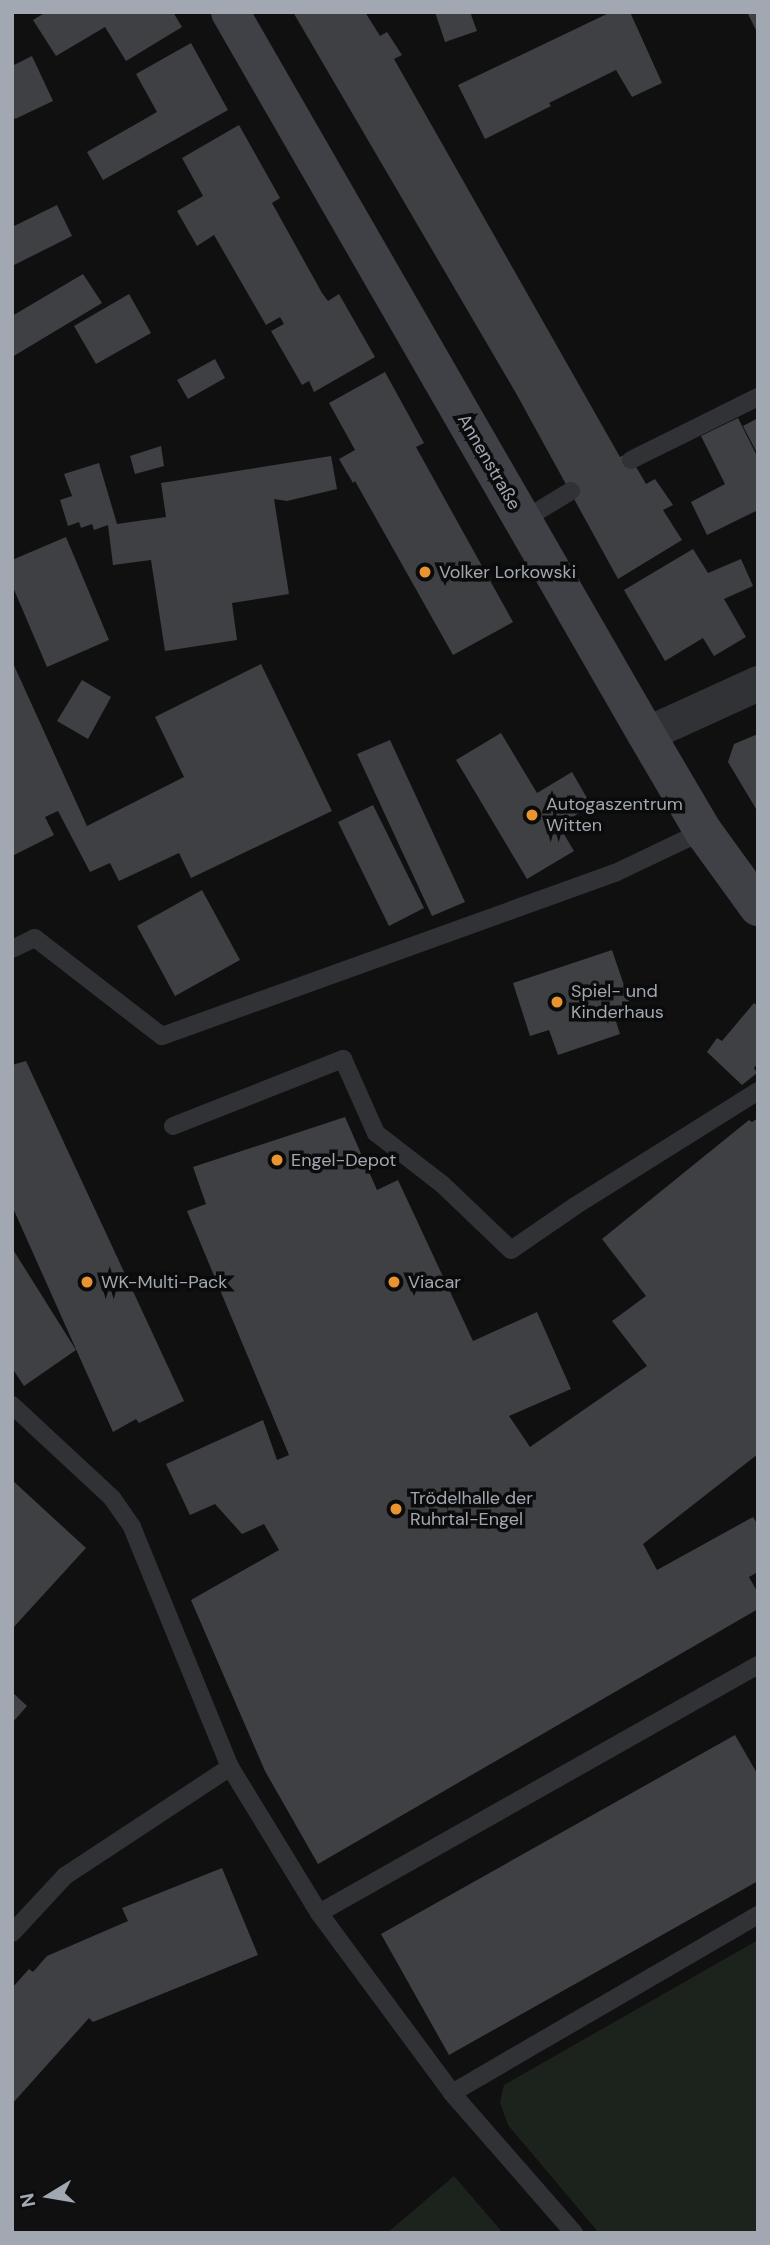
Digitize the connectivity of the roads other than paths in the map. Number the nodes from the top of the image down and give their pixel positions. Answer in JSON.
{"nodes":[{"id":1,"x":230,"y":12,"type":"edge"},
{"id":2,"x":758,"y":397,"type":"edge"},
{"id":3,"x":631,"y":460,"type":"dead end"},
{"id":4,"x":571,"y":491,"type":"dead end"},
{"id":5,"x":523,"y":520,"type":"junction"},
{"id":6,"x":758,"y":683,"type":"edge"},
{"id":7,"x":646,"y":734,"type":"junction"},
{"id":8,"x":704,"y":831,"type":"junction"},
{"id":9,"x":758,"y":907,"type":"edge"},
{"id":10,"x":12,"y":949,"type":"edge"},
{"id":11,"x":758,"y":1091,"type":"edge"},
{"id":12,"x":173,"y":1126,"type":"dead end"},
{"id":13,"x":12,"y":1405,"type":"edge"},
{"id":14,"x":758,"y":1665,"type":"edge"},
{"id":15,"x":230,"y":1768,"type":"junction"},
{"id":16,"x":319,"y":1913,"type":"junction"},
{"id":17,"x":758,"y":1915,"type":"edge"},
{"id":18,"x":12,"y":1933,"type":"edge"},
{"id":19,"x":452,"y":2093,"type":"junction"},
{"id":20,"x":574,"y":2233,"type":"edge"}],
"edges":[{"from":1,"to":5,"type":"street","name":"Annenstraße"},
{"from":2,"to":3,"type":"lane"},
{"from":4,"to":5,"type":"lane"},
{"from":5,"to":7,"type":"street","name":"Annenstraße"},
{"from":6,"to":7,"type":"street"},
{"from":7,"to":8,"type":"street","name":"Annenstraße"},
{"from":8,"to":9,"type":"street","name":"Annenstraße"},
{"from":8,"to":10,"type":"lane"},
{"from":11,"to":12,"type":"lane"},
{"from":13,"to":15,"type":"lane"},
{"from":14,"to":16,"type":"lane"},
{"from":15,"to":16,"type":"lane"},
{"from":15,"to":18,"type":"lane"},
{"from":16,"to":19,"type":"lane"},
{"from":17,"to":19,"type":"lane"},
{"from":19,"to":20,"type":"lane"}]}
